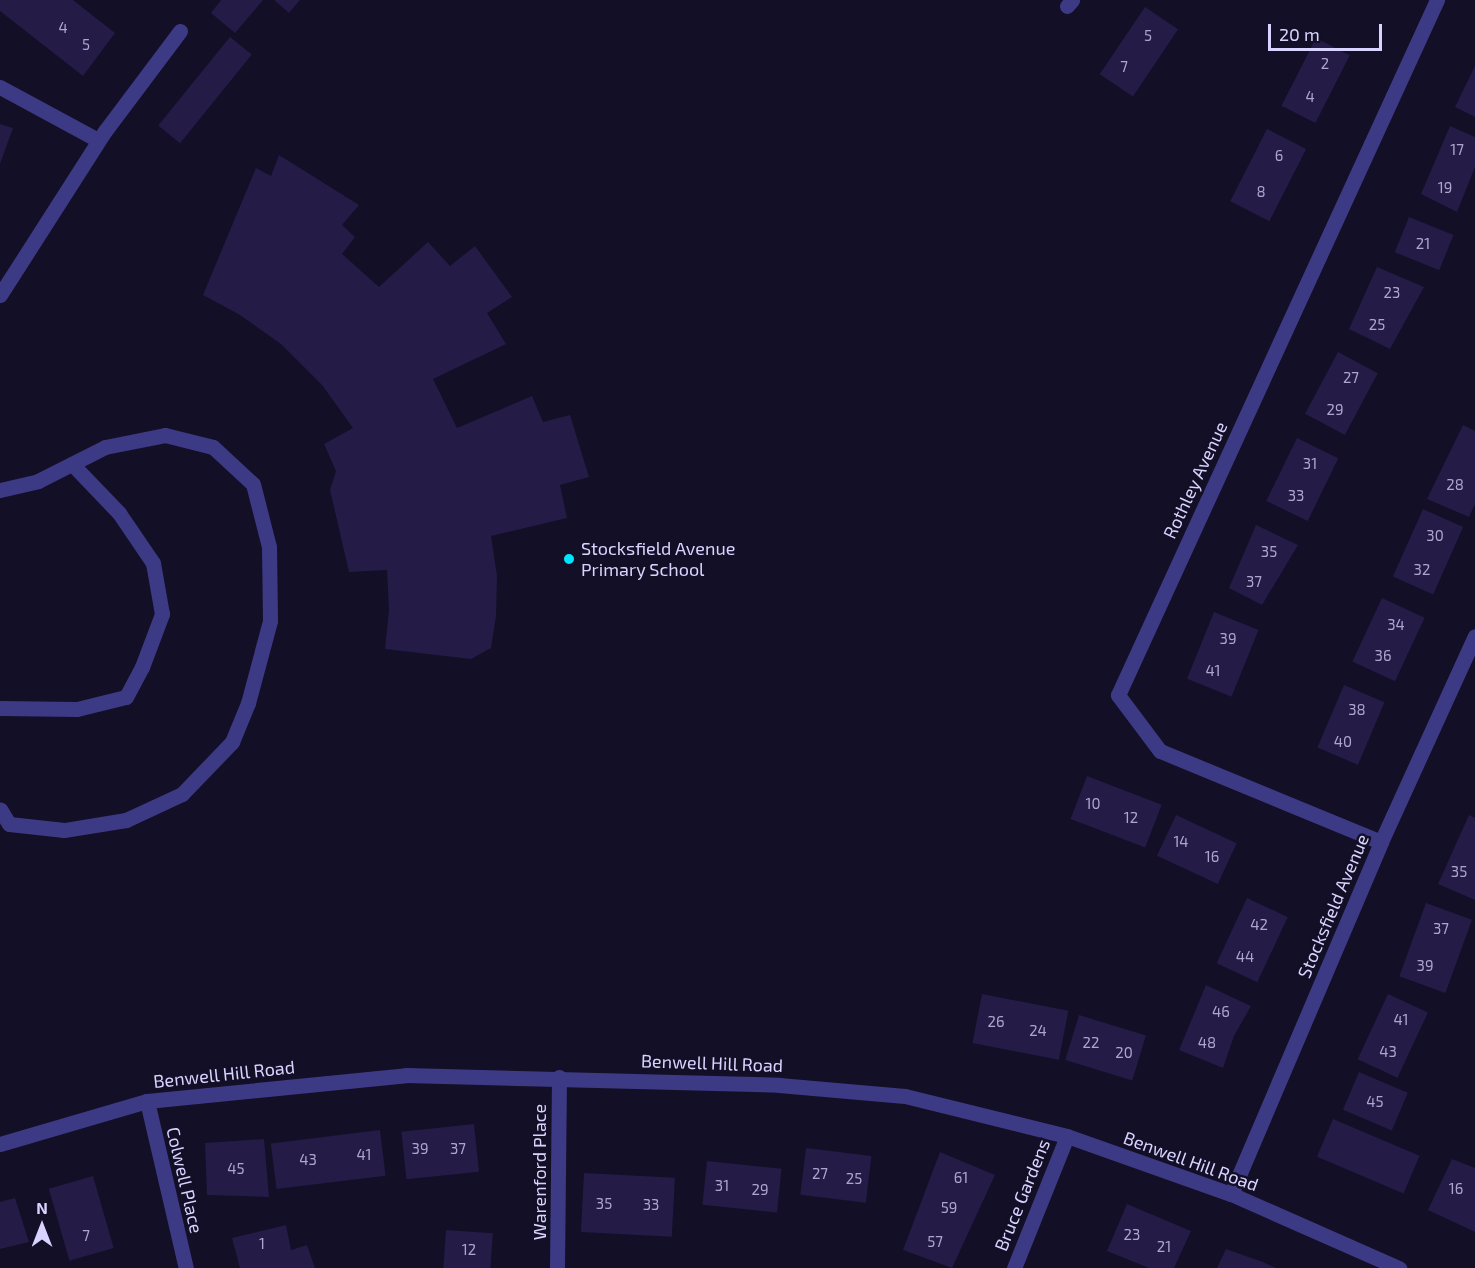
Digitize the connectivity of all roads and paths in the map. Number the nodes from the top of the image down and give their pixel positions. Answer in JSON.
{"nodes":[{"id":1,"x":1437,"y":0,"type":"edge"},
{"id":2,"x":180,"y":30,"type":"dead end"},
{"id":3,"x":0,"y":87,"type":"edge"},
{"id":4,"x":102,"y":136,"type":"junction"},
{"id":5,"x":0,"y":295,"type":"edge"},
{"id":6,"x":72,"y":464,"type":"junction"},
{"id":7,"x":0,"y":490,"type":"edge"},
{"id":8,"x":1475,"y":636,"type":"edge"},
{"id":9,"x":0,"y":708,"type":"edge"},
{"id":10,"x":0,"y":809,"type":"edge"},
{"id":11,"x":1381,"y":842,"type":"junction"},
{"id":12,"x":559,"y":1077,"type":"junction"},
{"id":13,"x":147,"y":1101,"type":"junction"},
{"id":14,"x":1067,"y":1136,"type":"junction"},
{"id":15,"x":0,"y":1144,"type":"edge"},
{"id":16,"x":1231,"y":1194,"type":"junction"},
{"id":17,"x":186,"y":1268,"type":"edge"},
{"id":18,"x":557,"y":1268,"type":"edge"},
{"id":19,"x":1014,"y":1268,"type":"edge"},
{"id":20,"x":1399,"y":1268,"type":"edge"}],
"edges":[{"from":1,"to":11,"type":"street","name":"Rothley Avenue"},
{"from":2,"to":4,"type":"street"},
{"from":3,"to":4,"type":"street"},
{"from":4,"to":5,"type":"street"},
{"from":6,"to":7,"type":"street"},
{"from":6,"to":9,"type":"street"},
{"from":6,"to":10,"type":"street"},
{"from":8,"to":11,"type":"street","name":"Stocksfield Avenue"},
{"from":11,"to":16,"type":"street","name":"Stocksfield Avenue"},
{"from":12,"to":13,"type":"street","name":"Benwell Hill Road"},
{"from":12,"to":14,"type":"street","name":"Benwell Hill Road"},
{"from":12,"to":18,"type":"street","name":"Warenford Place"},
{"from":13,"to":15,"type":"street","name":"Benwell Hill Road"},
{"from":13,"to":17,"type":"street","name":"Colwell Place"},
{"from":14,"to":16,"type":"street","name":"Benwell Hill Road"},
{"from":14,"to":19,"type":"street","name":"Bruce Gardens"},
{"from":16,"to":20,"type":"street","name":"Benwell Hill Road"}]}
